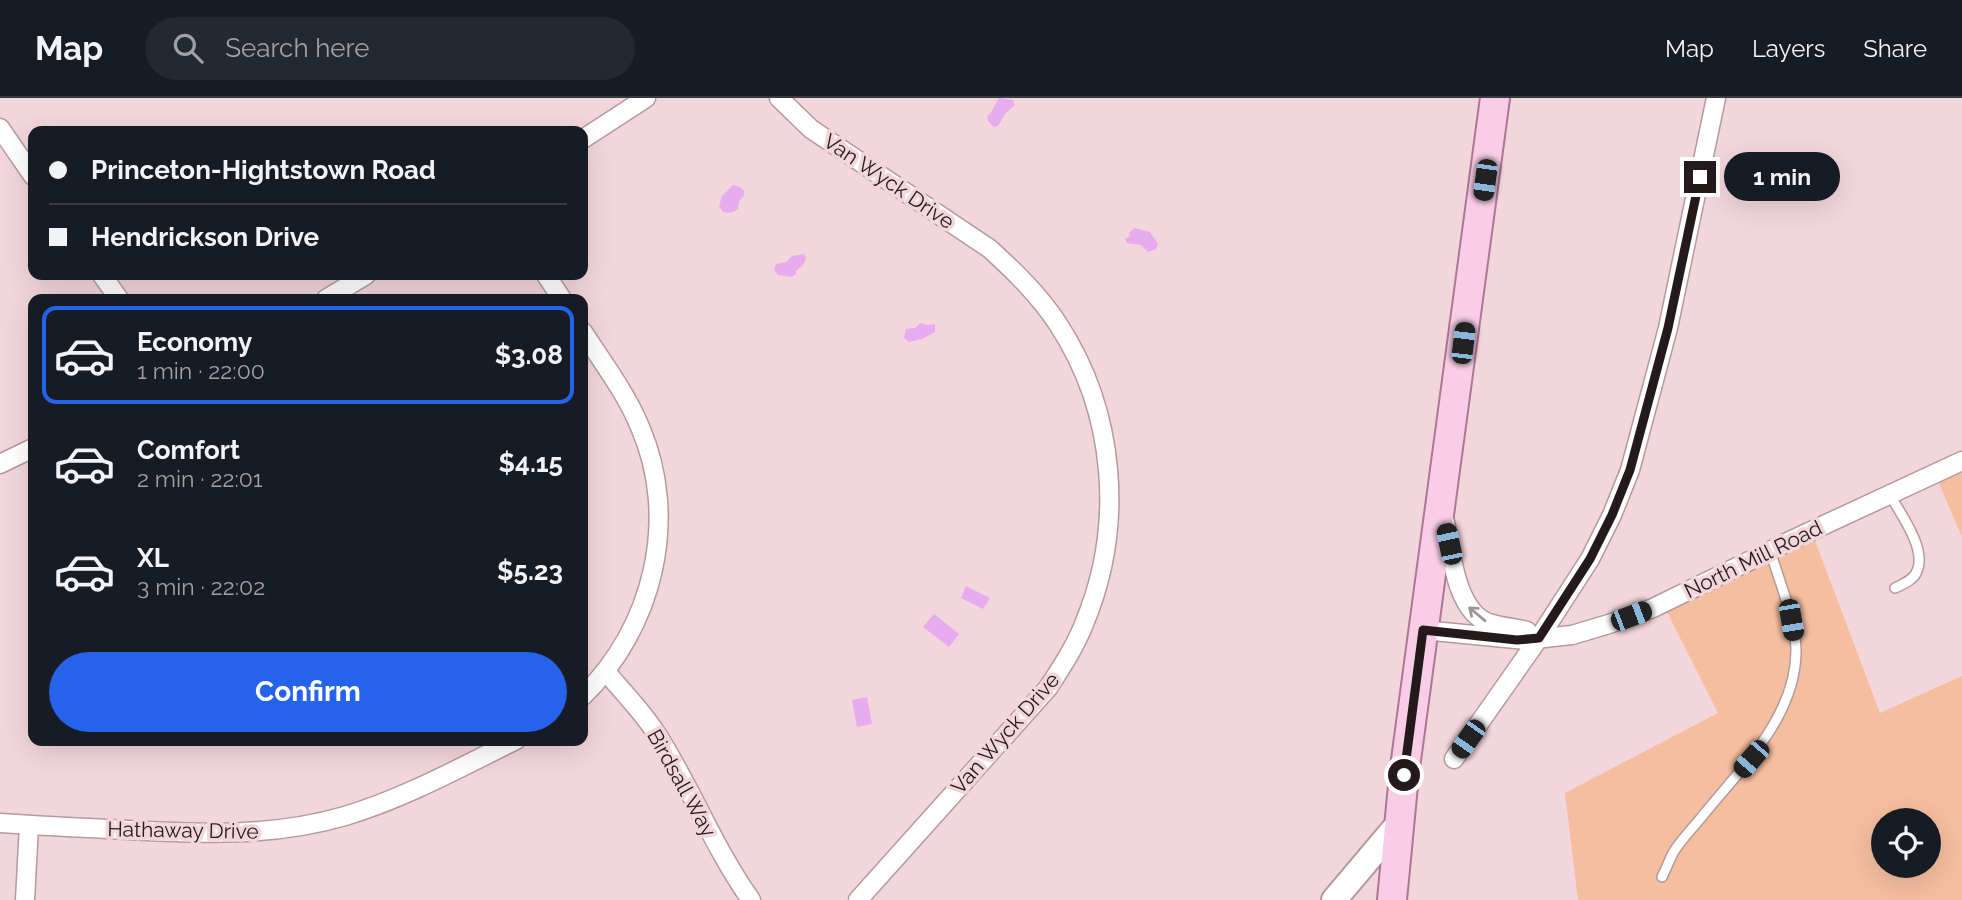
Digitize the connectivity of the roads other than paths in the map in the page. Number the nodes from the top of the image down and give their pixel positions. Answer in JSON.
{"nodes":[{"id":1,"x":646,"y":98,"type":"edge"},
{"id":2,"x":779,"y":98,"type":"edge"},
{"id":3,"x":1495,"y":98,"type":"edge"},
{"id":4,"x":1716,"y":98,"type":"edge"},
{"id":5,"x":0,"y":128,"type":"edge"},
{"id":6,"x":588,"y":136,"type":"edge"},
{"id":7,"x":28,"y":169,"type":"edge"},
{"id":8,"x":358,"y":280,"type":"edge"},
{"id":9,"x":334,"y":294,"type":"edge"},
{"id":10,"x":588,"y":340,"type":"edge"},
{"id":11,"x":28,"y":450,"type":"edge"},
{"id":12,"x":1962,"y":461,"type":"edge"},
{"id":13,"x":0,"y":464,"type":"edge"},
{"id":14,"x":1890,"y":495,"type":"junction"},
{"id":15,"x":1441,"y":506,"type":"junction"},
{"id":16,"x":1770,"y":550,"type":"junction"},
{"id":17,"x":1895,"y":588,"type":"dead end"},
{"id":18,"x":1423,"y":630,"type":"junction"},
{"id":19,"x":1539,"y":638,"type":"junction"},
{"id":20,"x":606,"y":672,"type":"junction"},
{"id":21,"x":588,"y":691,"type":"edge"},
{"id":22,"x":503,"y":746,"type":"edge"},
{"id":23,"x":1454,"y":759,"type":"dead end"},
{"id":24,"x":0,"y":823,"type":"edge"},
{"id":25,"x":1399,"y":823,"type":"junction"},
{"id":26,"x":29,"y":825,"type":"junction"},
{"id":27,"x":1662,"y":877,"type":"dead end"},
{"id":28,"x":25,"y":900,"type":"edge"},
{"id":29,"x":751,"y":900,"type":"edge"},
{"id":30,"x":858,"y":900,"type":"edge"},
{"id":31,"x":1334,"y":900,"type":"edge"},
{"id":32,"x":1392,"y":900,"type":"edge"}],
"edges":[{"from":1,"to":6,"type":"street"},
{"from":2,"to":30,"type":"street","name":"Van Wyck Drive"},
{"from":3,"to":15,"type":"main road"},
{"from":4,"to":19,"type":"street"},
{"from":5,"to":7,"type":"street"},
{"from":8,"to":9,"type":"street"},
{"from":10,"to":20,"type":"street"},
{"from":11,"to":13,"type":"street"},
{"from":12,"to":14,"type":"street","name":"North Mill Road"},
{"from":14,"to":16,"type":"street","name":"North Mill Road"},
{"from":14,"to":17,"type":"lane"},
{"from":15,"to":18,"type":"main road"},
{"from":19,"to":15,"type":"street","name":"North Mill Road","one_way":true},
{"from":16,"to":19,"type":"street","name":"North Mill Road"},
{"from":16,"to":27,"type":"lane"},
{"from":18,"to":19,"type":"street","name":"North Mill Road"},
{"from":18,"to":25,"type":"main road"},
{"from":19,"to":23,"type":"street"},
{"from":20,"to":21,"type":"street"},
{"from":20,"to":29,"type":"street","name":"Birdsall Way"},
{"from":22,"to":26,"type":"street","name":"Hathaway Drive"},
{"from":24,"to":26,"type":"street","name":"Hathaway Drive"},
{"from":25,"to":31,"type":"main road"},
{"from":25,"to":32,"type":"main road"},
{"from":26,"to":28,"type":"street"}]}
